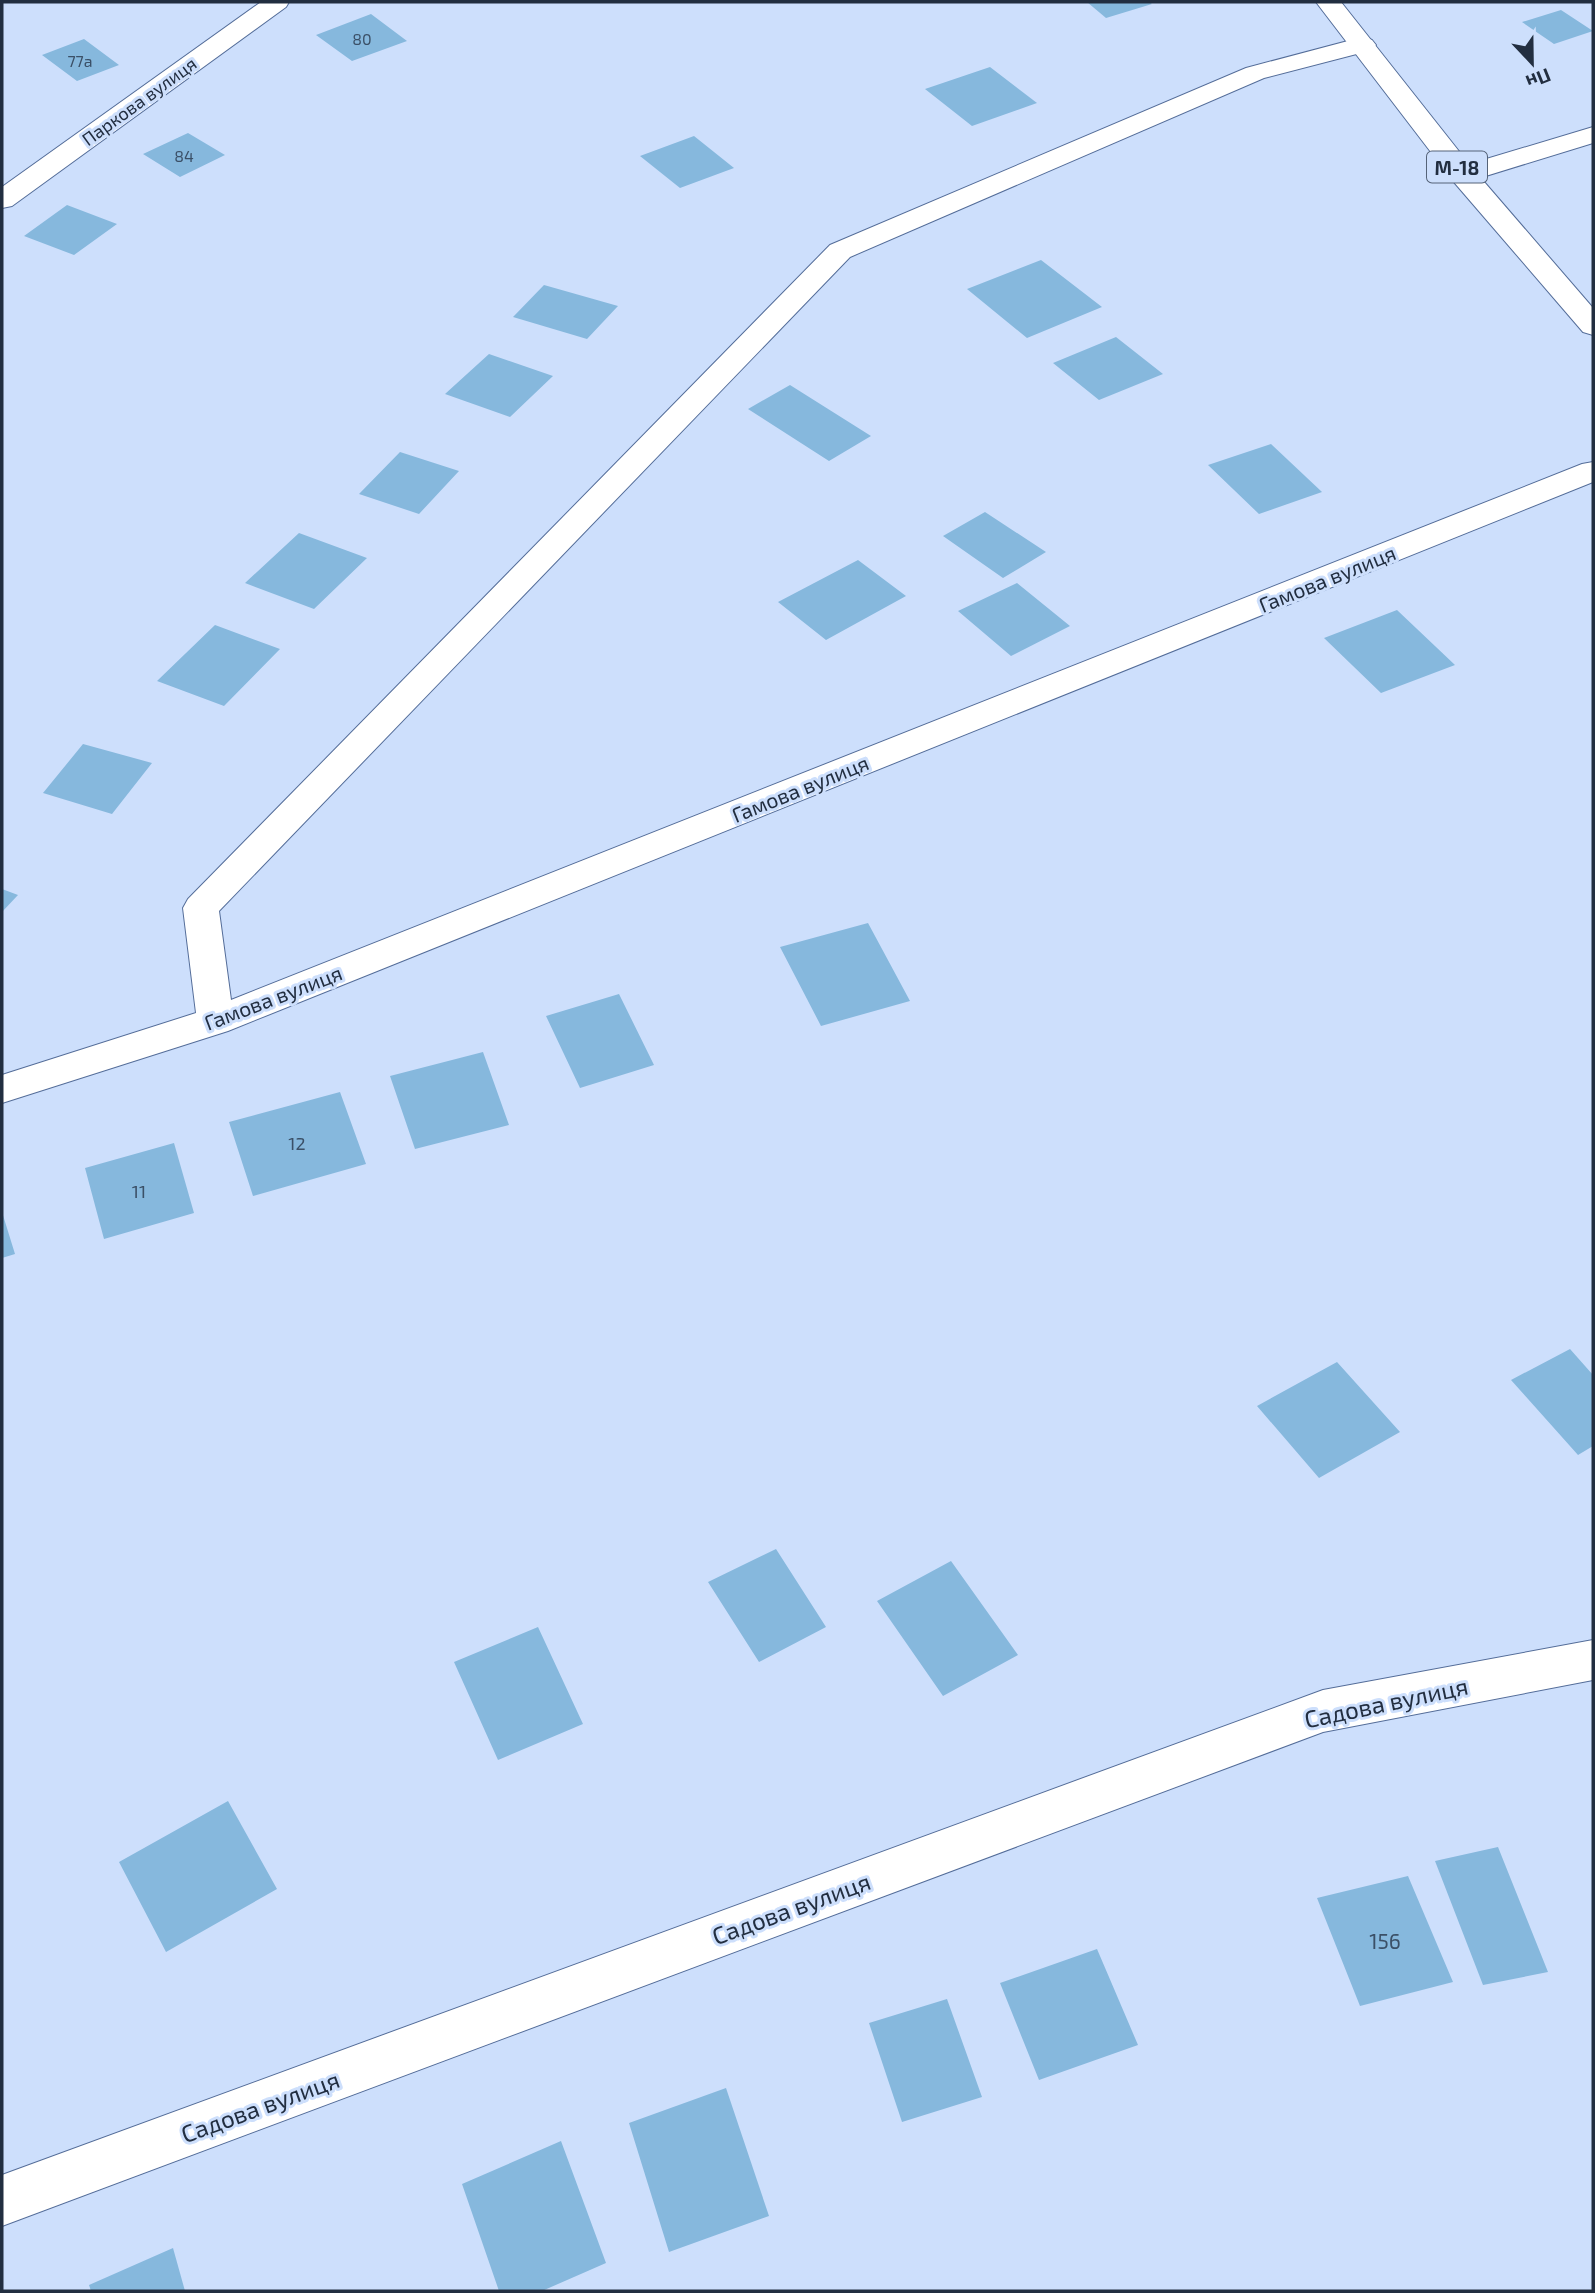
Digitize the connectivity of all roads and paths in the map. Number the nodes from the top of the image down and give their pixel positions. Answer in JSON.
{"nodes":[{"id":1,"x":277,"y":2,"type":"edge"},
{"id":2,"x":1328,"y":2,"type":"edge"},
{"id":3,"x":1363,"y":45,"type":"junction"},
{"id":4,"x":1593,"y":135,"type":"edge"},
{"id":5,"x":1463,"y":175,"type":"junction"},
{"id":6,"x":2,"y":200,"type":"edge"},
{"id":7,"x":1593,"y":326,"type":"edge"},
{"id":8,"x":1593,"y":471,"type":"edge"},
{"id":9,"x":215,"y":1021,"type":"junction"},
{"id":10,"x":2,"y":1089,"type":"edge"},
{"id":11,"x":1593,"y":1660,"type":"edge"},
{"id":12,"x":2,"y":2201,"type":"edge"}],
"edges":[{"from":1,"to":6,"type":"main road","name":"Паркова вулиця"},
{"from":2,"to":3,"type":"main road","number":"М-18"},
{"from":3,"to":5,"type":"main road","number":"М-18"},
{"from":3,"to":9,"type":"main road"},
{"from":4,"to":5,"type":"main road"},
{"from":5,"to":7,"type":"main road","number":"М-18"},
{"from":8,"to":9,"type":"main road","name":"Гамова вулиця"},
{"from":9,"to":10,"type":"main road","name":"Гамова вулиця"},
{"from":11,"to":12,"type":"main road","name":"Садова вулиця"}]}
